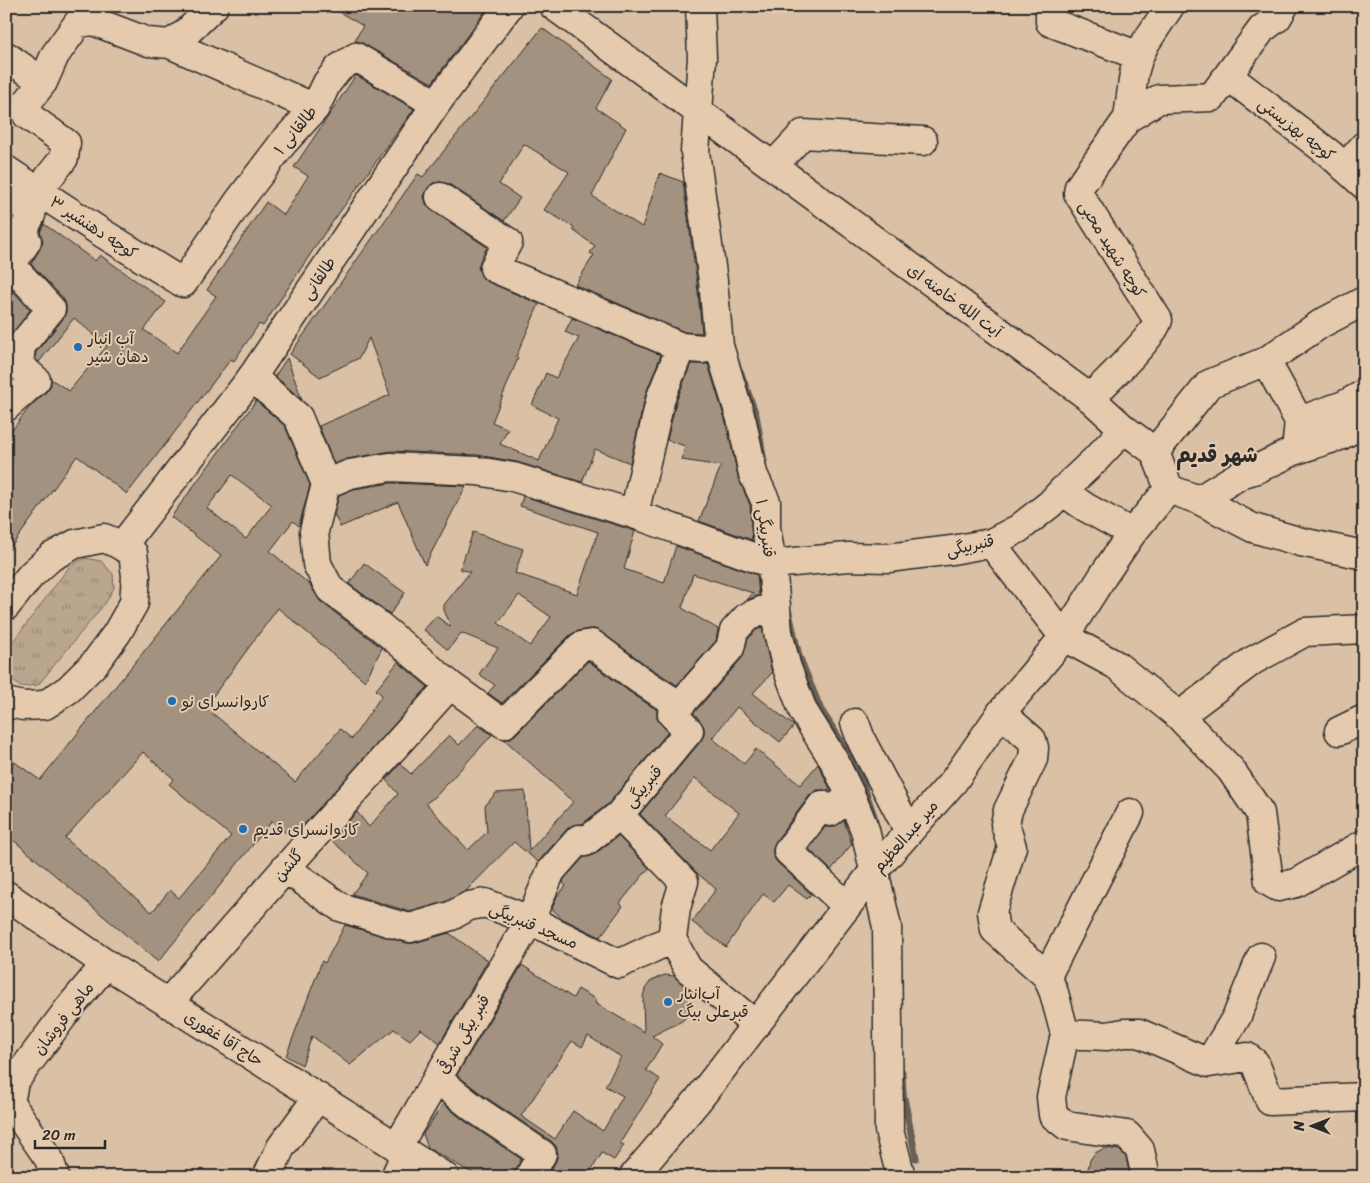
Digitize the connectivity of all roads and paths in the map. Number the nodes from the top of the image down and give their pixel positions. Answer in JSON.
{"nodes":[{"id":1,"x":214,"y":6,"type":"edge"},
{"id":2,"x":508,"y":6,"type":"edge"},
{"id":3,"x":700,"y":6,"type":"edge"},
{"id":4,"x":1050,"y":6,"type":"edge"},
{"id":5,"x":1170,"y":6,"type":"edge"},
{"id":6,"x":1284,"y":6,"type":"edge"},
{"id":7,"x":557,"y":7,"type":"edge"},
{"id":8,"x":98,"y":14,"type":"edge"},
{"id":9,"x":170,"y":44,"type":"junction"},
{"id":10,"x":6,"y":56,"type":"edge"},
{"id":11,"x":1139,"y":56,"type":"junction"},
{"id":12,"x":1228,"y":76,"type":"junction"},
{"id":13,"x":43,"y":82,"type":"junction"},
{"id":14,"x":436,"y":104,"type":"junction"},
{"id":15,"x":315,"y":108,"type":"junction"},
{"id":16,"x":698,"y":111,"type":"junction"},
{"id":17,"x":1128,"y":118,"type":"junction"},
{"id":18,"x":922,"y":141,"type":"dead end"},
{"id":19,"x":1364,"y":146,"type":"edge"},
{"id":20,"x":772,"y":166,"type":"junction"},
{"id":21,"x":6,"y":170,"type":"edge"},
{"id":22,"x":1354,"y":176,"type":"edge"},
{"id":23,"x":440,"y":197,"type":"dead end"},
{"id":24,"x":22,"y":198,"type":"edge"},
{"id":25,"x":183,"y":283,"type":"joint"},
{"id":26,"x":1364,"y":301,"type":"edge"},
{"id":27,"x":719,"y":346,"type":"junction"},
{"id":28,"x":681,"y":347,"type":"junction"},
{"id":29,"x":1266,"y":361,"type":"junction"},
{"id":30,"x":252,"y":377,"type":"junction"},
{"id":31,"x":1364,"y":394,"type":"edge"},
{"id":32,"x":1090,"y":398,"type":"junction"},
{"id":33,"x":6,"y":407,"type":"edge"},
{"id":34,"x":1299,"y":421,"type":"junction"},
{"id":35,"x":1364,"y":423,"type":"edge"},
{"id":36,"x":1124,"y":429,"type":"junction"},
{"id":37,"x":1296,"y":450,"type":"junction"},
{"id":38,"x":1155,"y":452,"type":"junction"},
{"id":39,"x":326,"y":484,"type":"junction"},
{"id":40,"x":1169,"y":488,"type":"junction"},
{"id":41,"x":1062,"y":491,"type":"junction"},
{"id":42,"x":1199,"y":500,"type":"junction"},
{"id":43,"x":634,"y":514,"type":"junction"},
{"id":44,"x":1132,"y":533,"type":"junction"},
{"id":45,"x":990,"y":542,"type":"junction"},
{"id":46,"x":122,"y":546,"type":"junction"},
{"id":47,"x":1364,"y":555,"type":"edge"},
{"id":48,"x":772,"y":564,"type":"junction"},
{"id":49,"x":776,"y":605,"type":"junction"},
{"id":50,"x":6,"y":606,"type":"edge"},
{"id":51,"x":1364,"y":628,"type":"edge"},
{"id":52,"x":1064,"y":637,"type":"junction"},
{"id":53,"x":450,"y":685,"type":"junction"},
{"id":54,"x":6,"y":702,"type":"edge"},
{"id":55,"x":680,"y":706,"type":"junction"},
{"id":56,"x":1001,"y":713,"type":"junction"},
{"id":57,"x":1179,"y":716,"type":"junction"},
{"id":58,"x":1364,"y":719,"type":"edge"},
{"id":59,"x":1339,"y":731,"type":"dead end"},
{"id":60,"x":833,"y":759,"type":"junction"},
{"id":61,"x":851,"y":796,"type":"junction"},
{"id":62,"x":1130,"y":813,"type":"dead end"},
{"id":63,"x":619,"y":815,"type":"junction"},
{"id":64,"x":909,"y":831,"type":"junction"},
{"id":65,"x":1364,"y":844,"type":"edge"},
{"id":66,"x":292,"y":861,"type":"junction"},
{"id":67,"x":874,"y":871,"type":"junction"},
{"id":68,"x":8,"y":898,"type":"edge"},
{"id":69,"x":847,"y":906,"type":"junction"},
{"id":70,"x":530,"y":920,"type":"junction"},
{"id":71,"x":672,"y":939,"type":"junction"},
{"id":72,"x":1261,"y":956,"type":"dead end"},
{"id":73,"x":106,"y":964,"type":"junction"},
{"id":74,"x":1047,"y":976,"type":"junction"},
{"id":75,"x":168,"y":1003,"type":"junction"},
{"id":76,"x":756,"y":1025,"type":"junction"},
{"id":77,"x":1065,"y":1034,"type":"junction"},
{"id":78,"x":1209,"y":1062,"type":"junction"},
{"id":79,"x":437,"y":1079,"type":"junction"},
{"id":80,"x":318,"y":1097,"type":"junction"},
{"id":81,"x":1364,"y":1097,"type":"edge"},
{"id":82,"x":402,"y":1150,"type":"junction"},
{"id":83,"x":55,"y":1177,"type":"edge"},
{"id":84,"x":267,"y":1177,"type":"edge"},
{"id":85,"x":395,"y":1177,"type":"edge"},
{"id":86,"x":445,"y":1177,"type":"edge"},
{"id":87,"x":529,"y":1177,"type":"edge"},
{"id":88,"x":633,"y":1177,"type":"edge"},
{"id":89,"x":901,"y":1177,"type":"edge"},
{"id":90,"x":1146,"y":1177,"type":"edge"}],
"edges":[{"from":1,"to":9,"type":"street"},
{"from":2,"to":14,"type":"street","name":"طالقانی"},
{"from":3,"to":16,"type":"street","name":"قنبربیگی ۱"},
{"from":4,"to":11,"type":"street"},
{"from":5,"to":11,"type":"street","name":"کوچه شهید محبی"},
{"from":6,"to":12,"type":"street"},
{"from":7,"to":16,"type":"street","name":"آیت الله خامنه ای"},
{"from":8,"to":9,"type":"street"},
{"from":8,"to":13,"type":"street"},
{"from":9,"to":15,"type":"street"},
{"from":10,"to":13,"type":"street"},
{"from":11,"to":17,"type":"street","name":"کوچه شهید محبی"},
{"from":12,"to":17,"type":"street"},
{"from":12,"to":22,"type":"street","name":"کوچه بهزیستی"},
{"from":13,"to":24,"type":"street"},
{"from":14,"to":15,"type":"street","name":"طالقانی ۱"},
{"from":14,"to":30,"type":"street","name":"طالقانی"},
{"from":15,"to":25,"type":"street","name":"طالقانی ۱"},
{"from":16,"to":20,"type":"street","name":"آیت الله خامنه ای"},
{"from":16,"to":27,"type":"street","name":"قنبربیگی ۱"},
{"from":17,"to":32,"type":"street","name":"کوچه شهید محبی"},
{"from":18,"to":20,"type":"street"},
{"from":19,"to":22,"type":"street"},
{"from":20,"to":32,"type":"street","name":"آیت الله خامنه ای"},
{"from":21,"to":24,"type":"street","name":"کوچه دهنشیر ۳"},
{"from":23,"to":28,"type":"street"},
{"from":24,"to":25,"type":"street","name":"کوچه دهنشیر ۳"},
{"from":24,"to":33,"type":"street"},
{"from":26,"to":29,"type":"street"},
{"from":27,"to":28,"type":"street"},
{"from":27,"to":48,"type":"street","name":"قنبربیگی ۱"},
{"from":28,"to":43,"type":"street"},
{"from":29,"to":34,"type":"street"},
{"from":29,"to":38,"type":"street"},
{"from":30,"to":39,"type":"street"},
{"from":30,"to":46,"type":"street","name":"طالقانی"},
{"from":31,"to":34,"type":"street"},
{"from":32,"to":36,"type":"street","name":"آیت الله خامنه ای"},
{"from":34,"to":37,"type":"street"},
{"from":35,"to":37,"type":"street"},
{"from":36,"to":38,"type":"street","name":"آیت الله خامنه ای"},
{"from":36,"to":41,"type":"street","name":"قنبربیگی"},
{"from":37,"to":42,"type":"street"},
{"from":38,"to":40,"type":"street"},
{"from":39,"to":43,"type":"street"},
{"from":39,"to":53,"type":"street"},
{"from":40,"to":42,"type":"street"},
{"from":40,"to":44,"type":"street","name":"میر عبدالعظیم"},
{"from":41,"to":44,"type":"street"},
{"from":41,"to":45,"type":"street","name":"قنبربیگی"},
{"from":42,"to":47,"type":"street"},
{"from":43,"to":48,"type":"street"},
{"from":44,"to":52,"type":"street","name":"میر عبدالعظیم"},
{"from":45,"to":48,"type":"street","name":"قنبربیگی"},
{"from":45,"to":52,"type":"street"},
{"from":46,"to":50,"type":"street"},
{"from":46,"to":54,"type":"street"},
{"from":48,"to":49,"type":"street","name":"قنبربیگی ۱"},
{"from":49,"to":55,"type":"street"},
{"from":49,"to":60,"type":"street","name":"قنبربیگی ۱"},
{"from":51,"to":57,"type":"street"},
{"from":52,"to":56,"type":"street","name":"میر عبدالعظیم"},
{"from":52,"to":57,"type":"street"},
{"from":53,"to":55,"type":"street"},
{"from":53,"to":66,"type":"street","name":"گلشن"},
{"from":55,"to":63,"type":"street","name":"قنبربیگی"},
{"from":56,"to":64,"type":"street","name":"میر عبدالعظیم"},
{"from":56,"to":74,"type":"street"},
{"from":57,"to":65,"type":"street"},
{"from":58,"to":59,"type":"street"},
{"from":60,"to":61,"type":"street","name":"قنبربیگی ۱"},
{"from":60,"to":64,"type":"street"},
{"from":61,"to":67,"type":"street","name":"قنبربیگی ۱"},
{"from":61,"to":69,"type":"street"},
{"from":62,"to":74,"type":"street"},
{"from":63,"to":70,"type":"street","name":"قنبر بیگی شرقی"},
{"from":63,"to":71,"type":"street","name":"قنبربیگی"},
{"from":64,"to":67,"type":"street","name":"میر عبدالعظیم"},
{"from":66,"to":70,"type":"street","name":"مسجد قنبربیگی"},
{"from":66,"to":75,"type":"street","name":"گلشن"},
{"from":67,"to":69,"type":"street","name":"میر عبدالعظیم"},
{"from":67,"to":89,"type":"street","name":"قنبربیگی ۱"},
{"from":68,"to":73,"type":"street","name":"حاج آقا غفوری"},
{"from":69,"to":76,"type":"street","name":"میر عبدالعظیم"},
{"from":70,"to":71,"type":"street","name":"مسجد قنبربیگی"},
{"from":70,"to":79,"type":"street","name":"قنبر بیگی شرقی"},
{"from":71,"to":76,"type":"street"},
{"from":72,"to":78,"type":"street"},
{"from":73,"to":75,"type":"street","name":"حاج آقا غفوری"},
{"from":73,"to":83,"type":"street","name":"ماهی فروشان"},
{"from":74,"to":77,"type":"street"},
{"from":75,"to":80,"type":"street","name":"حاج آقا غفوری"},
{"from":76,"to":88,"type":"street","name":"میر عبدالعظیم"},
{"from":77,"to":78,"type":"street"},
{"from":77,"to":90,"type":"street"},
{"from":78,"to":81,"type":"street"},
{"from":79,"to":82,"type":"street","name":"قنبر بیگی شرقی"},
{"from":79,"to":87,"type":"street"},
{"from":80,"to":82,"type":"street","name":"حاج آقا غفوری"},
{"from":80,"to":84,"type":"street"},
{"from":82,"to":85,"type":"street","name":"قنبر بیگی شرقی"},
{"from":82,"to":86,"type":"street","name":"حاج آقا غفوری"}]}
